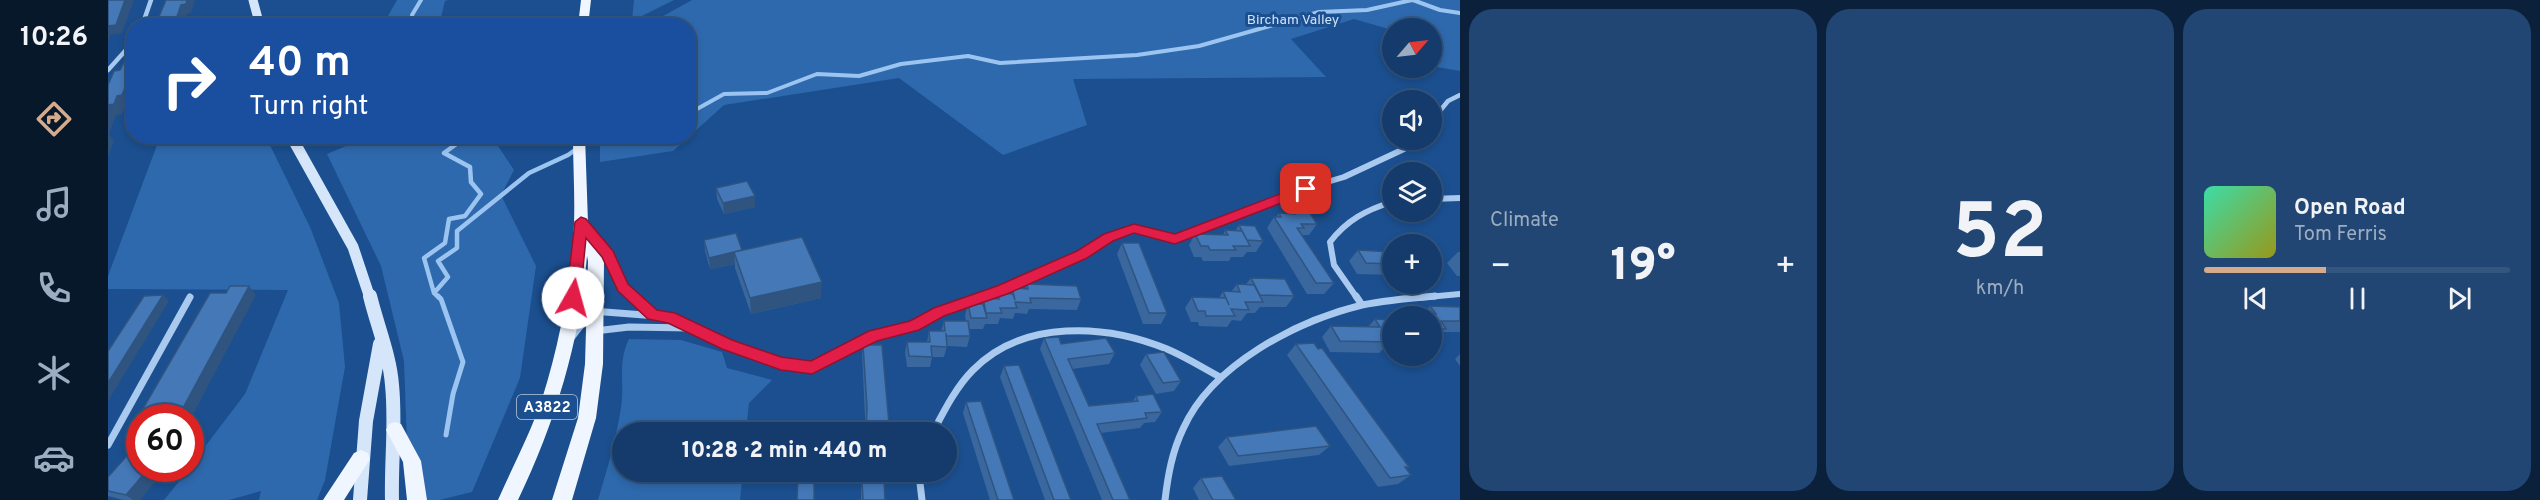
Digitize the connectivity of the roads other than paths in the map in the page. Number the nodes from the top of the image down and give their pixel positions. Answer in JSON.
{"nodes":[{"id":1,"x":151,"y":0,"type":"edge"},
{"id":2,"x":253,"y":0,"type":"edge"},
{"id":3,"x":586,"y":0,"type":"edge"},
{"id":4,"x":145,"y":18,"type":"edge"},
{"id":5,"x":258,"y":18,"type":"edge"},
{"id":6,"x":584,"y":18,"type":"edge"},
{"id":7,"x":126,"y":49,"type":"edge"},
{"id":8,"x":108,"y":70,"type":"edge"},
{"id":9,"x":1460,"y":94,"type":"edge"},
{"id":10,"x":1442,"y":108,"type":"edge"},
{"id":11,"x":295,"y":144,"type":"edge"},
{"id":12,"x":579,"y":144,"type":"edge"},
{"id":13,"x":1400,"y":150,"type":"edge"},
{"id":14,"x":1460,"y":198,"type":"edge"},
{"id":15,"x":1442,"y":199,"type":"edge"},
{"id":16,"x":1382,"y":205,"type":"edge"},
{"id":17,"x":581,"y":222,"type":"junction"},
{"id":18,"x":1460,"y":294,"type":"edge"},
{"id":19,"x":190,"y":297,"type":"dead end"},
{"id":20,"x":1362,"y":305,"type":"junction"},
{"id":21,"x":596,"y":311,"type":"junction"},
{"id":22,"x":653,"y":315,"type":"junction"},
{"id":23,"x":693,"y":328,"type":"junction"},
{"id":24,"x":594,"y":332,"type":"junction"},
{"id":25,"x":380,"y":343,"type":"junction"},
{"id":26,"x":567,"y":343,"type":"junction"},
{"id":27,"x":1220,"y":377,"type":"junction"},
{"id":28,"x":939,"y":422,"type":"edge"},
{"id":29,"x":395,"y":430,"type":"junction"},
{"id":30,"x":108,"y":445,"type":"edge"},
{"id":31,"x":361,"y":459,"type":"junction"},
{"id":32,"x":920,"y":482,"type":"edge"},
{"id":33,"x":333,"y":500,"type":"edge"},
{"id":34,"x":360,"y":500,"type":"edge"},
{"id":35,"x":392,"y":500,"type":"edge"},
{"id":36,"x":417,"y":500,"type":"edge"},
{"id":37,"x":508,"y":500,"type":"edge"},
{"id":38,"x":562,"y":500,"type":"edge"},
{"id":39,"x":922,"y":500,"type":"edge"},
{"id":40,"x":1165,"y":500,"type":"edge"}],
"edges":[{"from":1,"to":4,"type":"street"},
{"from":2,"to":5,"type":"main road"},
{"from":3,"to":6,"type":"main road"},
{"from":7,"to":8,"type":"street"},
{"from":9,"to":10,"type":"street"},
{"from":11,"to":25,"type":"main road"},
{"from":12,"to":17,"type":"main road"},
{"from":13,"to":23,"type":"street"},
{"from":14,"to":15,"type":"street"},
{"from":16,"to":20,"type":"street"},
{"from":17,"to":21,"type":"main road","number":"A3822"},
{"from":17,"to":22,"type":"street"},
{"from":17,"to":26,"type":"main road","number":"A3822"},
{"from":18,"to":20,"type":"street"},
{"from":19,"to":30,"type":"street"},
{"from":20,"to":27,"type":"street"},
{"from":21,"to":22,"type":"street"},
{"from":21,"to":24,"type":"main road","number":"A3822"},
{"from":21,"to":26,"type":"street"},
{"from":22,"to":23,"type":"street"},
{"from":23,"to":24,"type":"street"},
{"from":24,"to":38,"type":"main road","number":"A3822"},
{"from":25,"to":29,"type":"main road"},
{"from":25,"to":31,"type":"main road"},
{"from":26,"to":37,"type":"main road","number":"A3822"},
{"from":27,"to":28,"type":"street"},
{"from":27,"to":40,"type":"street"},
{"from":29,"to":35,"type":"main road"},
{"from":29,"to":36,"type":"main road"},
{"from":31,"to":33,"type":"main road"},
{"from":31,"to":34,"type":"main road"},
{"from":32,"to":39,"type":"street"}]}
